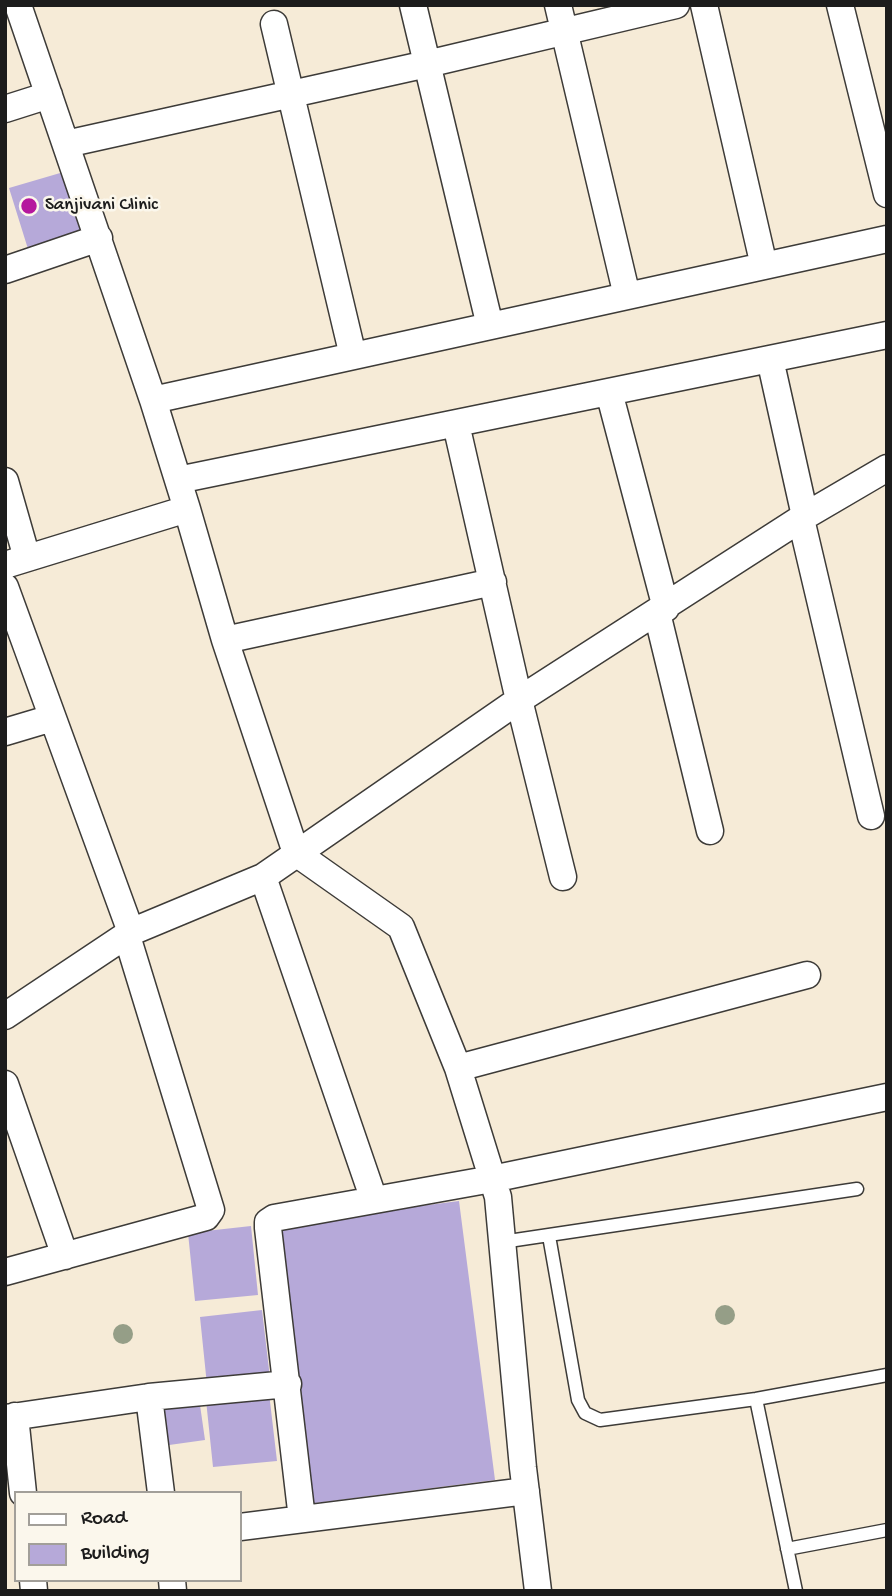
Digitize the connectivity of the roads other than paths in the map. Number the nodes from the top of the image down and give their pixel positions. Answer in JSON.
{"nodes":[{"id":1,"x":18,"y":5,"type":"edge"},
{"id":2,"x":414,"y":5,"type":"edge"},
{"id":3,"x":558,"y":5,"type":"edge"},
{"id":4,"x":676,"y":5,"type":"edge"},
{"id":5,"x":704,"y":5,"type":"edge"},
{"id":6,"x":840,"y":5,"type":"edge"},
{"id":7,"x":274,"y":24,"type":"dead end"},
{"id":8,"x":564,"y":32,"type":"junction"},
{"id":9,"x":427,"y":64,"type":"junction"},
{"id":10,"x":291,"y":94,"type":"junction"},
{"id":11,"x":49,"y":95,"type":"junction"},
{"id":12,"x":5,"y":109,"type":"edge"},
{"id":13,"x":66,"y":144,"type":"junction"},
{"id":14,"x":887,"y":194,"type":"edge"},
{"id":15,"x":99,"y":238,"type":"junction"},
{"id":16,"x":887,"y":239,"type":"edge"},
{"id":17,"x":764,"y":266,"type":"junction"},
{"id":18,"x":5,"y":270,"type":"edge"},
{"id":19,"x":627,"y":296,"type":"junction"},
{"id":20,"x":490,"y":326,"type":"junction"},
{"id":21,"x":887,"y":335,"type":"edge"},
{"id":22,"x":353,"y":356,"type":"junction"},
{"id":23,"x":770,"y":359,"type":"junction"},
{"id":24,"x":609,"y":392,"type":"junction"},
{"id":25,"x":153,"y":400,"type":"junction"},
{"id":26,"x":456,"y":424,"type":"junction"},
{"id":27,"x":887,"y":468,"type":"edge"},
{"id":28,"x":178,"y":480,"type":"junction"},
{"id":29,"x":5,"y":481,"type":"edge"},
{"id":30,"x":187,"y":509,"type":"junction"},
{"id":31,"x":803,"y":518,"type":"junction"},
{"id":32,"x":16,"y":561,"type":"edge"},
{"id":33,"x":493,"y":582,"type":"junction"},
{"id":34,"x":5,"y":587,"type":"edge"},
{"id":35,"x":662,"y":610,"type":"junction"},
{"id":36,"x":225,"y":640,"type":"junction"},
{"id":37,"x":519,"y":701,"type":"junction"},
{"id":38,"x":52,"y":718,"type":"junction"},
{"id":39,"x":5,"y":732,"type":"edge"},
{"id":40,"x":871,"y":816,"type":"dead end"},
{"id":41,"x":710,"y":831,"type":"dead end"},
{"id":42,"x":296,"y":853,"type":"junction"},
{"id":43,"x":263,"y":877,"type":"junction"},
{"id":44,"x":563,"y":877,"type":"dead end"},
{"id":45,"x":129,"y":934,"type":"junction"},
{"id":46,"x":807,"y":975,"type":"dead end"},
{"id":47,"x":5,"y":1016,"type":"edge"},
{"id":48,"x":458,"y":1068,"type":"junction"},
{"id":49,"x":5,"y":1084,"type":"edge"},
{"id":50,"x":887,"y":1097,"type":"edge"},
{"id":51,"x":492,"y":1179,"type":"junction"},
{"id":52,"x":857,"y":1189,"type":"dead end"},
{"id":53,"x":374,"y":1200,"type":"junction"},
{"id":54,"x":549,"y":1236,"type":"junction"},
{"id":55,"x":502,"y":1242,"type":"junction"},
{"id":56,"x":65,"y":1256,"type":"junction"},
{"id":57,"x":5,"y":1272,"type":"edge"},
{"id":58,"x":887,"y":1375,"type":"edge"},
{"id":59,"x":288,"y":1384,"type":"junction"},
{"id":60,"x":149,"y":1397,"type":"junction"},
{"id":61,"x":756,"y":1399,"type":"junction"},
{"id":62,"x":10,"y":1417,"type":"edge"},
{"id":63,"x":23,"y":1491,"type":"edge"},
{"id":64,"x":161,"y":1491,"type":"edge"},
{"id":65,"x":526,"y":1491,"type":"junction"},
{"id":66,"x":302,"y":1519,"type":"junction"},
{"id":67,"x":242,"y":1527,"type":"edge"},
{"id":68,"x":887,"y":1530,"type":"edge"},
{"id":69,"x":787,"y":1549,"type":"junction"},
{"id":70,"x":538,"y":1591,"type":"edge"},
{"id":71,"x":796,"y":1591,"type":"edge"}],
"edges":[{"from":1,"to":11,"type":"street"},
{"from":2,"to":9,"type":"street"},
{"from":3,"to":8,"type":"street"},
{"from":4,"to":8,"type":"street"},
{"from":5,"to":17,"type":"street"},
{"from":6,"to":14,"type":"street"},
{"from":7,"to":10,"type":"street"},
{"from":8,"to":9,"type":"street"},
{"from":8,"to":19,"type":"street"},
{"from":9,"to":10,"type":"street"},
{"from":9,"to":20,"type":"street"},
{"from":10,"to":13,"type":"street"},
{"from":10,"to":22,"type":"street"},
{"from":11,"to":12,"type":"street"},
{"from":11,"to":13,"type":"street"},
{"from":13,"to":15,"type":"street"},
{"from":15,"to":18,"type":"street"},
{"from":15,"to":25,"type":"street"},
{"from":16,"to":17,"type":"street"},
{"from":17,"to":19,"type":"street"},
{"from":19,"to":20,"type":"street"},
{"from":20,"to":22,"type":"street"},
{"from":21,"to":23,"type":"street"},
{"from":22,"to":25,"type":"street"},
{"from":23,"to":24,"type":"street"},
{"from":23,"to":31,"type":"street"},
{"from":24,"to":26,"type":"street"},
{"from":24,"to":35,"type":"street"},
{"from":25,"to":28,"type":"street"},
{"from":26,"to":28,"type":"street"},
{"from":26,"to":33,"type":"street"},
{"from":27,"to":31,"type":"street"},
{"from":28,"to":30,"type":"street"},
{"from":29,"to":32,"type":"street"},
{"from":30,"to":32,"type":"street"},
{"from":30,"to":36,"type":"street"},
{"from":31,"to":35,"type":"street"},
{"from":31,"to":40,"type":"street"},
{"from":33,"to":36,"type":"street"},
{"from":33,"to":37,"type":"street"},
{"from":34,"to":38,"type":"street"},
{"from":35,"to":37,"type":"street"},
{"from":35,"to":41,"type":"street"},
{"from":36,"to":42,"type":"street"},
{"from":37,"to":42,"type":"street"},
{"from":37,"to":44,"type":"street"},
{"from":38,"to":39,"type":"street"},
{"from":38,"to":45,"type":"street"},
{"from":42,"to":43,"type":"street"},
{"from":42,"to":48,"type":"street"},
{"from":43,"to":45,"type":"street"},
{"from":43,"to":53,"type":"street"},
{"from":45,"to":47,"type":"street"},
{"from":45,"to":56,"type":"street"},
{"from":46,"to":48,"type":"street"},
{"from":48,"to":51,"type":"street"},
{"from":49,"to":56,"type":"street"},
{"from":50,"to":51,"type":"street"},
{"from":51,"to":53,"type":"street"},
{"from":51,"to":55,"type":"street"},
{"from":52,"to":54,"type":"lane"},
{"from":53,"to":59,"type":"street"},
{"from":54,"to":55,"type":"lane"},
{"from":54,"to":61,"type":"lane"},
{"from":55,"to":65,"type":"street"},
{"from":56,"to":57,"type":"street"},
{"from":58,"to":61,"type":"lane"},
{"from":59,"to":60,"type":"street"},
{"from":59,"to":66,"type":"street"},
{"from":60,"to":62,"type":"street"},
{"from":60,"to":64,"type":"street"},
{"from":61,"to":69,"type":"lane"},
{"from":62,"to":63,"type":"street"},
{"from":65,"to":66,"type":"street"},
{"from":65,"to":70,"type":"street"},
{"from":66,"to":67,"type":"street"},
{"from":68,"to":69,"type":"lane"},
{"from":69,"to":71,"type":"lane"}]}
